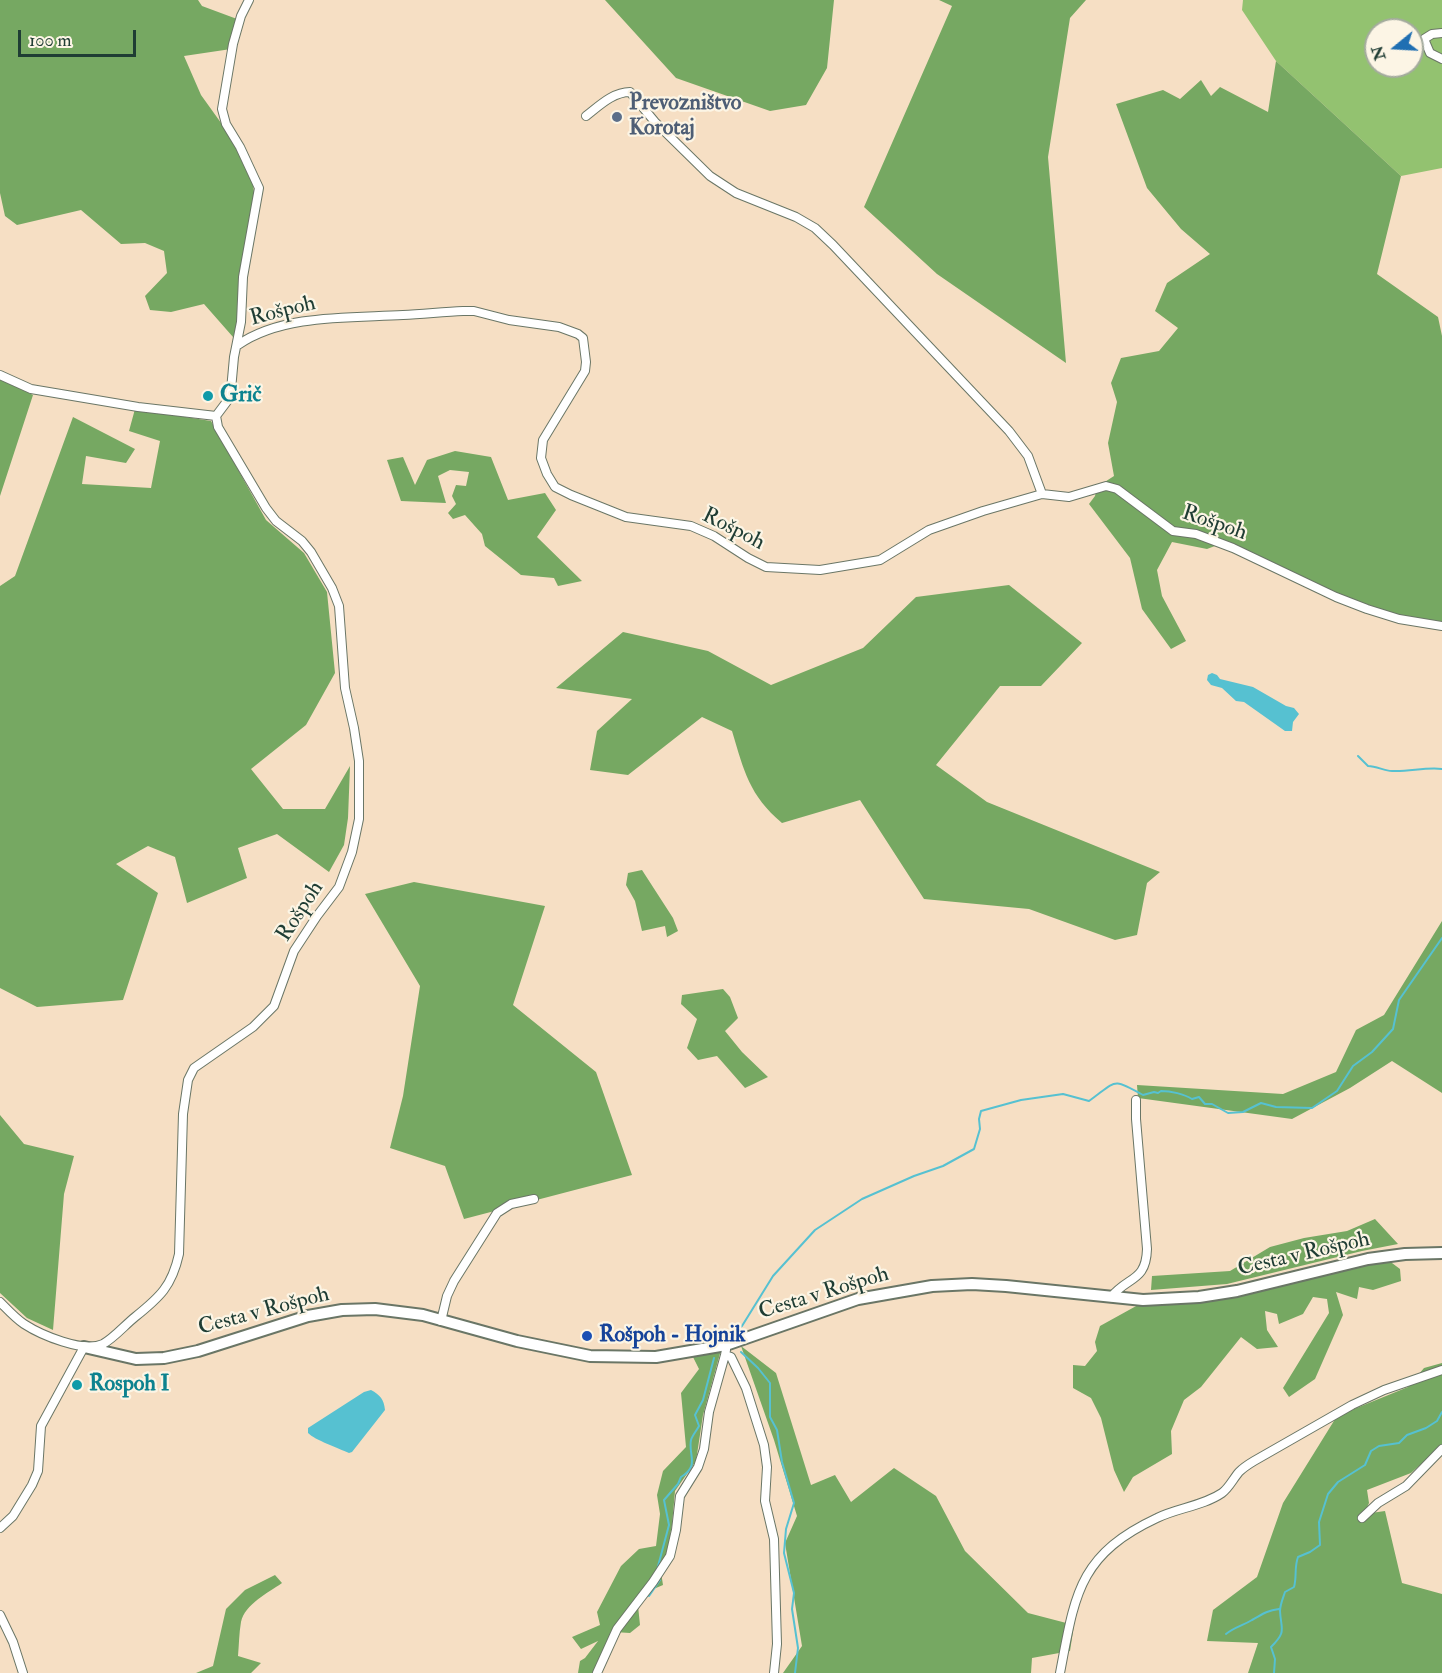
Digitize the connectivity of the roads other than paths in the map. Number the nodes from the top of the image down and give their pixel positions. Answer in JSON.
{"nodes":[{"id":1,"x":249,"y":0,"type":"edge"},
{"id":2,"x":1442,"y":33,"type":"edge"},
{"id":3,"x":1442,"y":59,"type":"edge"},
{"id":4,"x":586,"y":116,"type":"dead end"},
{"id":5,"x":238,"y":345,"type":"junction"},
{"id":6,"x":0,"y":375,"type":"edge"},
{"id":7,"x":216,"y":416,"type":"junction"},
{"id":8,"x":1042,"y":494,"type":"junction"},
{"id":9,"x":1442,"y":626,"type":"edge"},
{"id":10,"x":1136,"y":1100,"type":"dead end"},
{"id":11,"x":534,"y":1199,"type":"dead end"},
{"id":12,"x":1442,"y":1253,"type":"edge"},
{"id":13,"x":1111,"y":1297,"type":"junction"},
{"id":14,"x":0,"y":1302,"type":"edge"},
{"id":15,"x":441,"y":1321,"type":"junction"},
{"id":16,"x":84,"y":1347,"type":"junction"},
{"id":17,"x":726,"y":1350,"type":"junction"},
{"id":18,"x":1442,"y":1370,"type":"edge"},
{"id":19,"x":1442,"y":1449,"type":"edge"},
{"id":20,"x":1362,"y":1518,"type":"dead end"},
{"id":21,"x":0,"y":1528,"type":"edge"},
{"id":22,"x":0,"y":1615,"type":"edge"},
{"id":23,"x":24,"y":1673,"type":"edge"},
{"id":24,"x":597,"y":1673,"type":"edge"},
{"id":25,"x":774,"y":1673,"type":"edge"},
{"id":26,"x":1060,"y":1673,"type":"edge"}],
"edges":[{"from":1,"to":5,"type":"street","name":"Rošpoh"},
{"from":2,"to":3,"type":"street"},
{"from":4,"to":8,"type":"street"},
{"from":5,"to":7,"type":"street","name":"Rošpoh"},
{"from":5,"to":8,"type":"street","name":"Rošpoh"},
{"from":6,"to":7,"type":"street"},
{"from":7,"to":16,"type":"street","name":"Rošpoh"},
{"from":8,"to":9,"type":"street","name":"Rošpoh"},
{"from":10,"to":13,"type":"street"},
{"from":11,"to":15,"type":"street"},
{"from":12,"to":13,"type":"street","name":"Cesta v Rošpoh"},
{"from":13,"to":17,"type":"street","name":"Cesta v Rošpoh"},
{"from":14,"to":16,"type":"street"},
{"from":15,"to":16,"type":"street","name":"Cesta v Rošpoh"},
{"from":15,"to":17,"type":"street","name":"Cesta v Rošpoh"},
{"from":16,"to":21,"type":"street"},
{"from":17,"to":24,"type":"street"},
{"from":17,"to":25,"type":"street"},
{"from":18,"to":26,"type":"street"},
{"from":19,"to":20,"type":"street"},
{"from":22,"to":23,"type":"street"}]}
